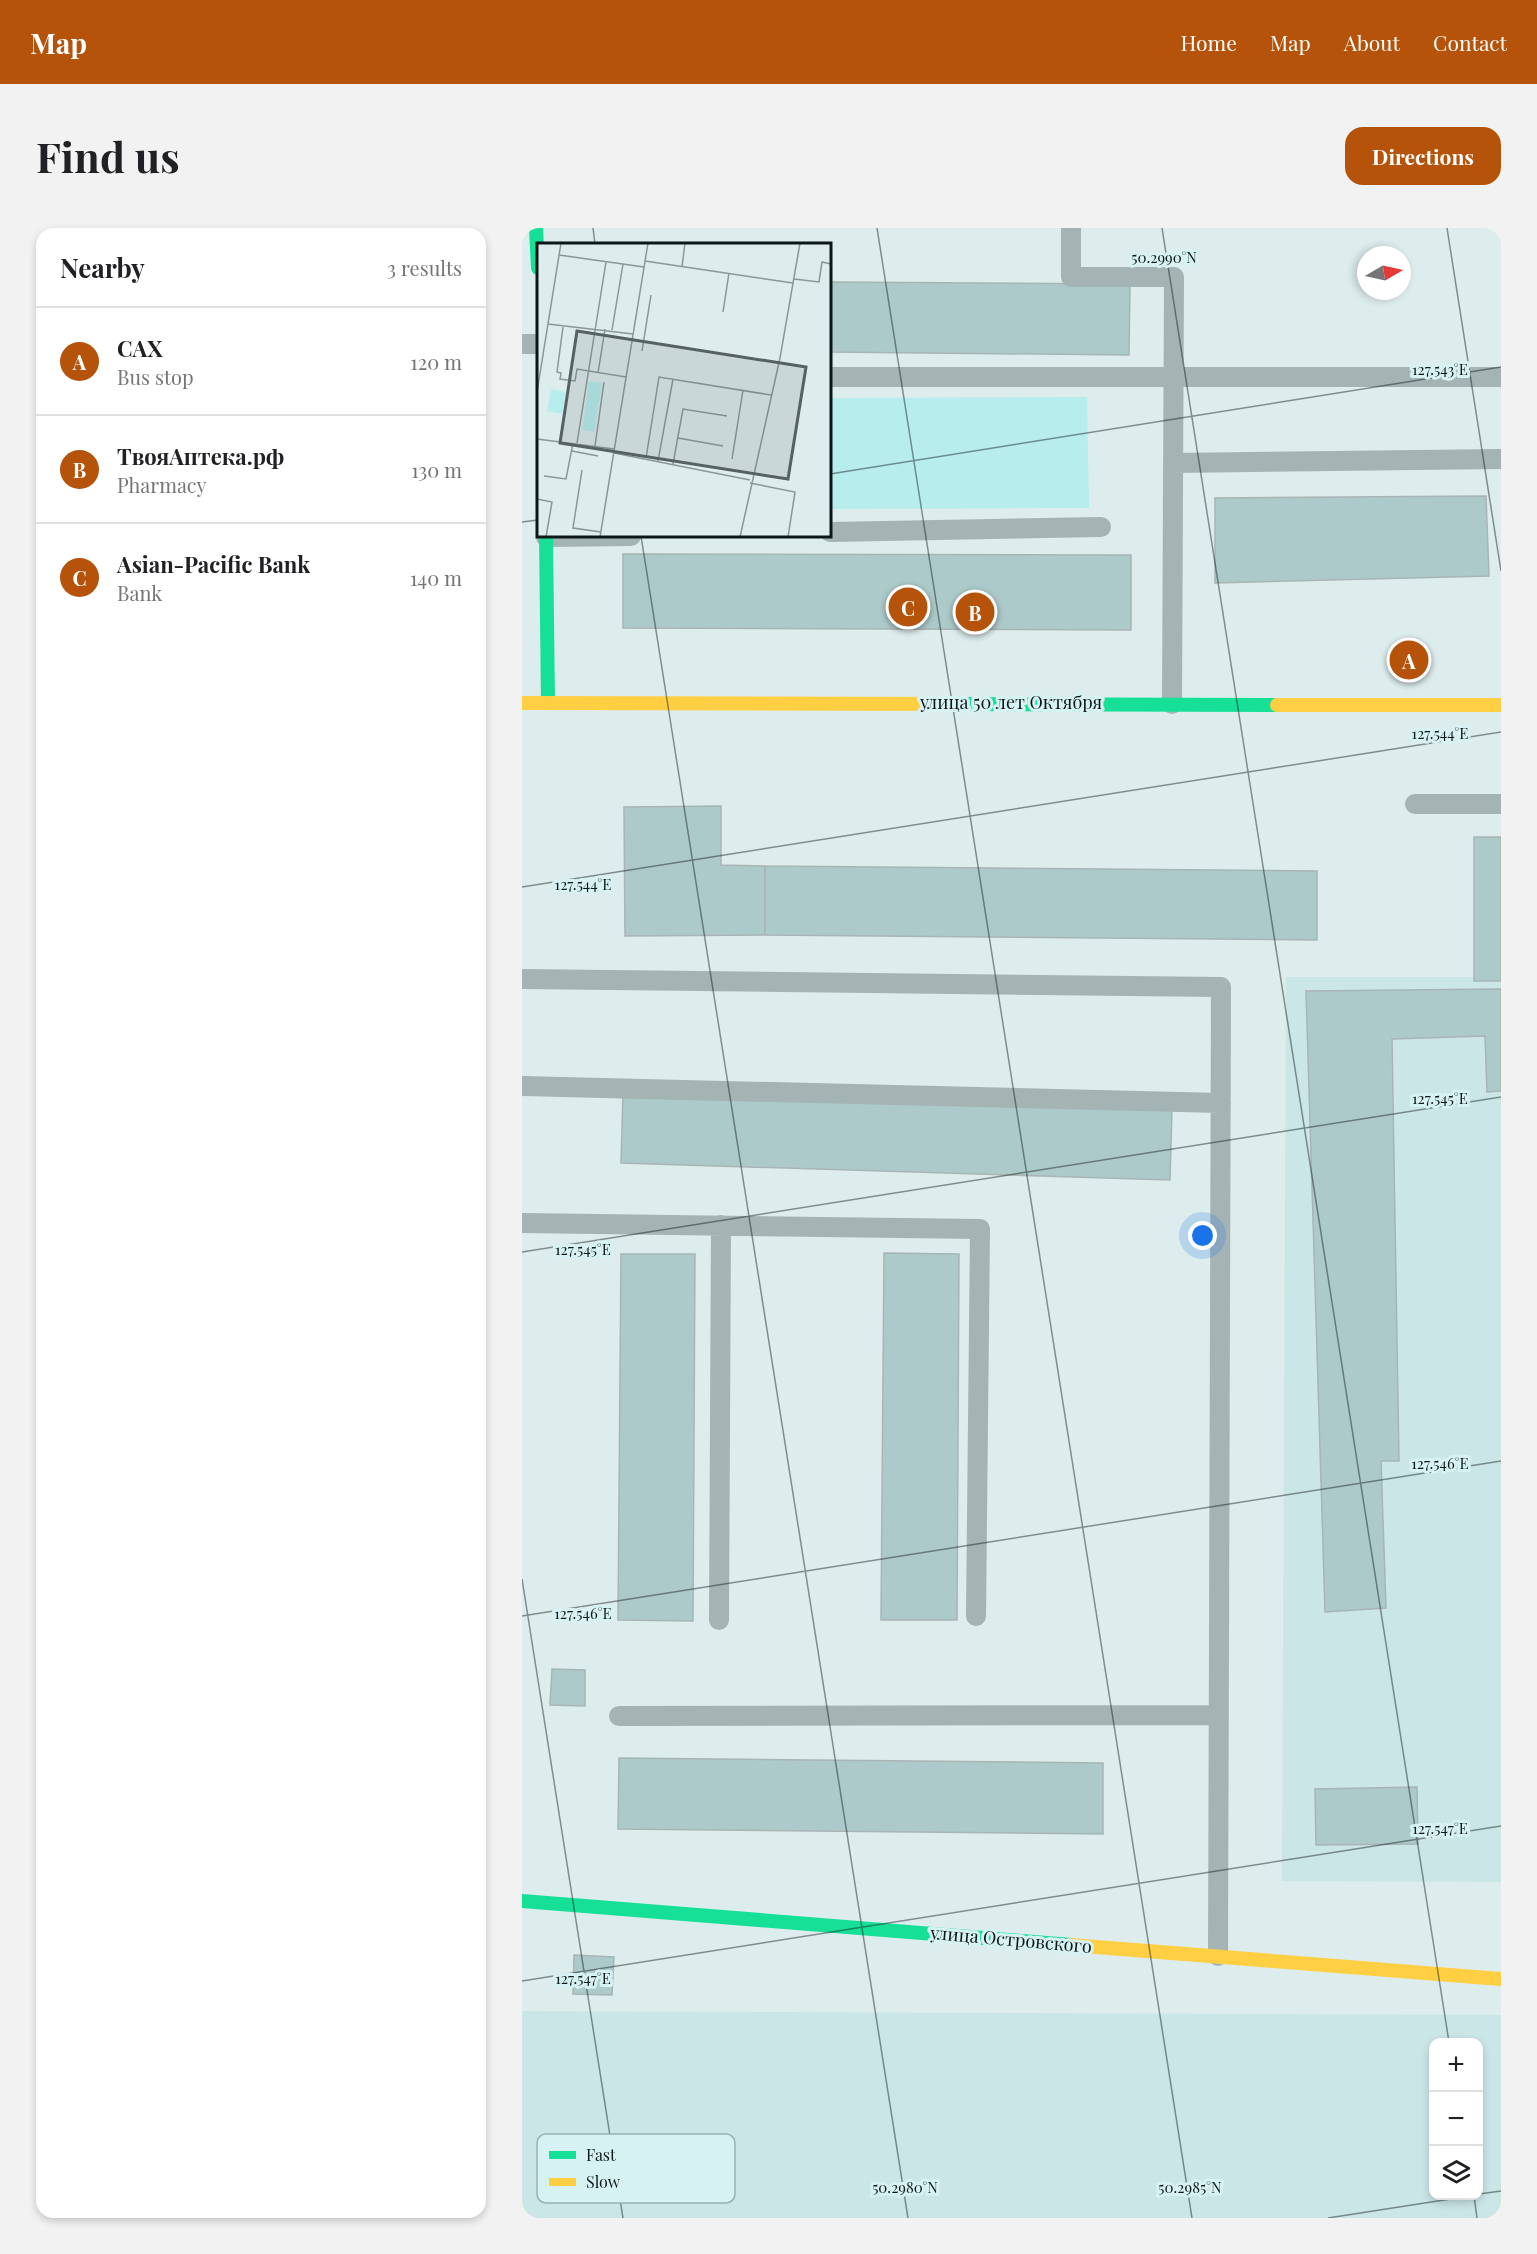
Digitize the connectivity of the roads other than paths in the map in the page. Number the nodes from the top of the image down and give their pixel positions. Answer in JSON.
{"nodes":[{"id":1,"x":536,"y":228,"type":"edge"},
{"id":2,"x":1071,"y":228,"type":"edge"},
{"id":3,"x":537,"y":248,"type":"edge"},
{"id":4,"x":831,"y":377,"type":"edge"},
{"id":5,"x":1501,"y":378,"type":"edge"},
{"id":6,"x":1173,"y":379,"type":"junction"},
{"id":7,"x":1501,"y":459,"type":"edge"},
{"id":8,"x":1173,"y":463,"type":"junction"},
{"id":9,"x":1101,"y":527,"type":"dead end"},
{"id":10,"x":831,"y":532,"type":"edge"},
{"id":11,"x":546,"y":537,"type":"edge"},
{"id":12,"x":522,"y":702,"type":"edge"},
{"id":13,"x":548,"y":702,"type":"junction"},
{"id":14,"x":1172,"y":704,"type":"junction"},
{"id":15,"x":1501,"y":705,"type":"edge"},
{"id":16,"x":1415,"y":804,"type":"dead end"},
{"id":17,"x":1501,"y":804,"type":"edge"},
{"id":18,"x":522,"y":980,"type":"edge"},
{"id":19,"x":522,"y":1086,"type":"edge"},
{"id":20,"x":1221,"y":1103,"type":"junction"},
{"id":21,"x":522,"y":1223,"type":"edge"},
{"id":22,"x":721,"y":1225,"type":"junction"},
{"id":23,"x":976,"y":1616,"type":"dead end"},
{"id":24,"x":719,"y":1620,"type":"dead end"},
{"id":25,"x":1219,"y":1715,"type":"junction"},
{"id":26,"x":619,"y":1716,"type":"dead end"},
{"id":27,"x":522,"y":1901,"type":"edge"},
{"id":28,"x":1218,"y":1956,"type":"junction"},
{"id":29,"x":1501,"y":1979,"type":"edge"}],
"edges":[{"from":1,"to":3,"type":"main road"},
{"from":2,"to":6,"type":"lane"},
{"from":4,"to":6,"type":"lane"},
{"from":5,"to":6,"type":"lane"},
{"from":6,"to":8,"type":"lane"},
{"from":7,"to":8,"type":"lane"},
{"from":8,"to":14,"type":"lane"},
{"from":9,"to":10,"type":"lane"},
{"from":11,"to":13,"type":"main road"},
{"from":12,"to":13,"type":"main road","name":"улица 50 лет Октября"},
{"from":13,"to":14,"type":"main road","name":"улица 50 лет Октября"},
{"from":14,"to":15,"type":"main road","name":"улица 50 лет Октября"},
{"from":16,"to":17,"type":"lane"},
{"from":18,"to":20,"type":"lane"},
{"from":19,"to":20,"type":"lane"},
{"from":20,"to":25,"type":"lane"},
{"from":21,"to":22,"type":"lane"},
{"from":22,"to":23,"type":"lane"},
{"from":22,"to":24,"type":"lane"},
{"from":25,"to":26,"type":"lane"},
{"from":25,"to":28,"type":"lane"},
{"from":27,"to":28,"type":"main road","name":"улица Островского"},
{"from":28,"to":29,"type":"main road","name":"улица Островского"}]}
